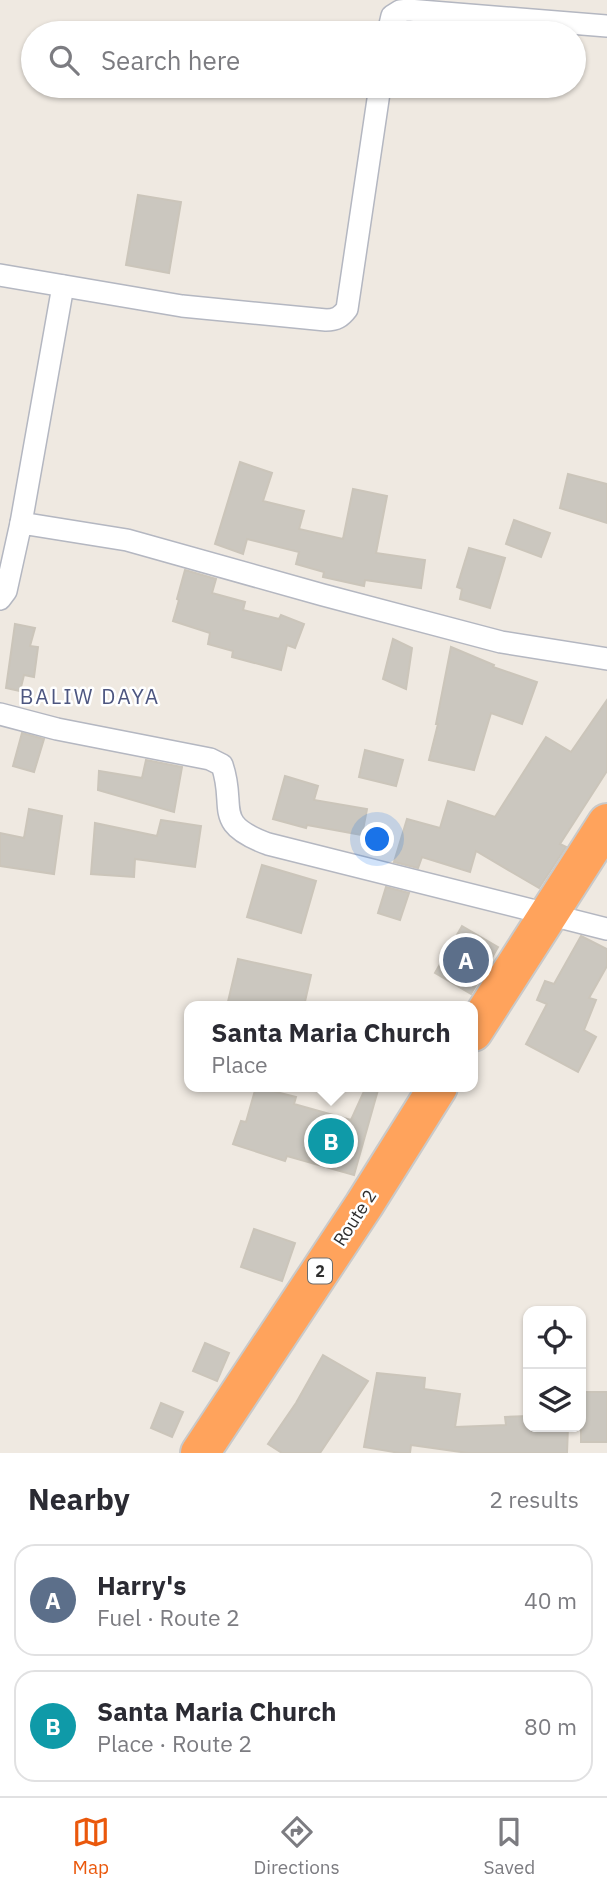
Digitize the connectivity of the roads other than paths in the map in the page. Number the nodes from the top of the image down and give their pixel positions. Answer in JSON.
{"nodes":[{"id":1,"x":391,"y":21,"type":"edge"},
{"id":2,"x":545,"y":21,"type":"edge"},
{"id":3,"x":586,"y":24,"type":"edge"},
{"id":4,"x":607,"y":26,"type":"edge"},
{"id":5,"x":378,"y":98,"type":"edge"},
{"id":6,"x":0,"y":275,"type":"edge"},
{"id":7,"x":63,"y":286,"type":"junction"},
{"id":8,"x":21,"y":523,"type":"junction"},
{"id":9,"x":0,"y":599,"type":"edge"},
{"id":10,"x":607,"y":659,"type":"edge"},
{"id":11,"x":0,"y":714,"type":"edge"},
{"id":12,"x":607,"y":823,"type":"edge"},
{"id":13,"x":547,"y":915,"type":"junction"},
{"id":14,"x":607,"y":929,"type":"edge"},
{"id":15,"x":478,"y":1024,"type":"edge"},
{"id":16,"x":435,"y":1092,"type":"edge"},
{"id":17,"x":200,"y":1453,"type":"edge"}],
"edges":[{"from":1,"to":2,"type":"street"},
{"from":3,"to":4,"type":"street"},
{"from":5,"to":7,"type":"street"},
{"from":6,"to":7,"type":"street"},
{"from":7,"to":8,"type":"street"},
{"from":8,"to":9,"type":"street"},
{"from":8,"to":10,"type":"street"},
{"from":11,"to":13,"type":"street"},
{"from":12,"to":13,"type":"highway"},
{"from":13,"to":14,"type":"street"},
{"from":13,"to":15,"type":"highway"},
{"from":16,"to":17,"type":"highway","name":"Route 2","number":"2"}]}
